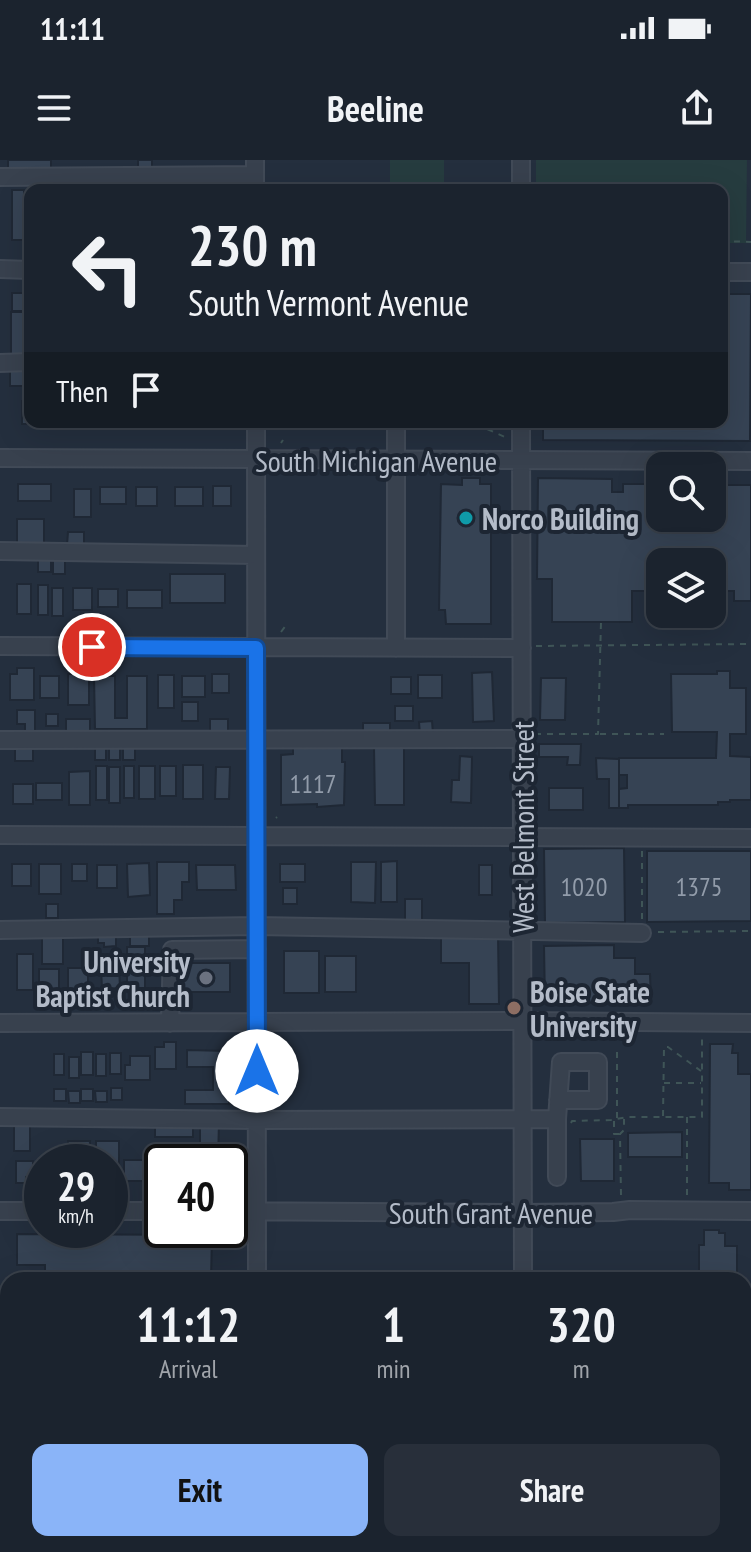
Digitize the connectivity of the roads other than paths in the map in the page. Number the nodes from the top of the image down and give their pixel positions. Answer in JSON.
{"nodes":[{"id":1,"x":521,"y":160,"type":"edge"},
{"id":2,"x":64,"y":168,"type":"edge"},
{"id":3,"x":255,"y":175,"type":"edge"},
{"id":4,"x":0,"y":177,"type":"edge"},
{"id":5,"x":521,"y":184,"type":"edge"},
{"id":6,"x":0,"y":269,"type":"edge"},
{"id":7,"x":24,"y":270,"type":"edge"},
{"id":8,"x":728,"y":272,"type":"edge"},
{"id":9,"x":751,"y":272,"type":"edge"},
{"id":10,"x":24,"y":362,"type":"edge"},
{"id":11,"x":0,"y":363,"type":"edge"},
{"id":12,"x":256,"y":428,"type":"edge"},
{"id":13,"x":396,"y":428,"type":"edge"},
{"id":14,"x":521,"y":428,"type":"edge"},
{"id":15,"x":0,"y":458,"type":"edge"},
{"id":16,"x":256,"y":459,"type":"junction"},
{"id":17,"x":395,"y":460,"type":"junction"},
{"id":18,"x":521,"y":460,"type":"junction"},
{"id":19,"x":751,"y":461,"type":"edge"},
{"id":20,"x":0,"y":551,"type":"edge"},
{"id":21,"x":256,"y":555,"type":"junction"},
{"id":22,"x":0,"y":646,"type":"edge"},
{"id":23,"x":527,"y":647,"type":"junction"},
{"id":24,"x":256,"y":648,"type":"junction"},
{"id":25,"x":396,"y":648,"type":"junction"},
{"id":26,"x":522,"y":737,"type":"junction"},
{"id":27,"x":0,"y":740,"type":"edge"},
{"id":28,"x":256,"y":740,"type":"junction"},
{"id":29,"x":0,"y":835,"type":"edge"},
{"id":30,"x":256,"y":836,"type":"junction"},
{"id":31,"x":522,"y":837,"type":"junction"},
{"id":32,"x":751,"y":838,"type":"edge"},
{"id":33,"x":257,"y":926,"type":"junction"},
{"id":34,"x":0,"y":930,"type":"edge"},
{"id":35,"x":522,"y":931,"type":"junction"},
{"id":36,"x":642,"y":933,"type":"road end"},
{"id":37,"x":257,"y":949,"type":"junction"},
{"id":38,"x":522,"y":1021,"type":"junction"},
{"id":39,"x":257,"y":1022,"type":"junction"},
{"id":40,"x":0,"y":1023,"type":"edge"},
{"id":41,"x":170,"y":1023,"type":"junction"},
{"id":42,"x":751,"y":1023,"type":"edge"},
{"id":43,"x":558,"y":1100,"type":"dead end"},
{"id":44,"x":0,"y":1117,"type":"edge"},
{"id":45,"x":523,"y":1119,"type":"junction"},
{"id":46,"x":257,"y":1120,"type":"junction"},
{"id":47,"x":564,"y":1121,"type":"junction"},
{"id":48,"x":557,"y":1177,"type":"dead end"},
{"id":49,"x":0,"y":1211,"type":"edge"},
{"id":50,"x":24,"y":1211,"type":"edge"},
{"id":51,"x":248,"y":1211,"type":"edge"},
{"id":52,"x":257,"y":1211,"type":"junction"},
{"id":53,"x":751,"y":1211,"type":"edge"},
{"id":54,"x":523,"y":1213,"type":"junction"},
{"id":55,"x":257,"y":1272,"type":"edge"},
{"id":56,"x":523,"y":1272,"type":"edge"}],
"edges":[{"from":1,"to":5,"type":"street"},
{"from":2,"to":3,"type":"street"},
{"from":2,"to":4,"type":"street"},
{"from":6,"to":7,"type":"street"},
{"from":8,"to":9,"type":"street"},
{"from":10,"to":11,"type":"street"},
{"from":12,"to":16,"type":"street"},
{"from":13,"to":17,"type":"street"},
{"from":14,"to":18,"type":"street","name":"West Belmont Street"},
{"from":15,"to":16,"type":"street","name":"South Michigan Avenue"},
{"from":16,"to":17,"type":"street","name":"South Michigan Avenue"},
{"from":16,"to":21,"type":"street"},
{"from":17,"to":18,"type":"street","name":"South Michigan Avenue"},
{"from":17,"to":25,"type":"street"},
{"from":18,"to":19,"type":"street","name":"South Michigan Avenue"},
{"from":18,"to":23,"type":"street","name":"West Belmont Street"},
{"from":20,"to":21,"type":"street"},
{"from":21,"to":24,"type":"street"},
{"from":22,"to":24,"type":"street"},
{"from":23,"to":25,"type":"street"},
{"from":23,"to":26,"type":"street","name":"West Belmont Street"},
{"from":24,"to":25,"type":"street"},
{"from":24,"to":28,"type":"street"},
{"from":26,"to":28,"type":"street"},
{"from":26,"to":31,"type":"street","name":"West Belmont Street"},
{"from":27,"to":28,"type":"street"},
{"from":28,"to":30,"type":"street"},
{"from":29,"to":30,"type":"street"},
{"from":30,"to":31,"type":"street"},
{"from":30,"to":33,"type":"street"},
{"from":31,"to":32,"type":"street"},
{"from":31,"to":35,"type":"street","name":"West Belmont Street"},
{"from":33,"to":34,"type":"street"},
{"from":33,"to":35,"type":"street"},
{"from":33,"to":37,"type":"street"},
{"from":35,"to":36,"type":"street"},
{"from":35,"to":38,"type":"street","name":"West Belmont Street"},
{"from":37,"to":39,"type":"street"},
{"from":37,"to":41,"type":"street"},
{"from":38,"to":39,"type":"street"},
{"from":38,"to":42,"type":"street"},
{"from":38,"to":45,"type":"street","name":"West Belmont Street"},
{"from":39,"to":41,"type":"street"},
{"from":39,"to":46,"type":"street"},
{"from":40,"to":41,"type":"street"},
{"from":43,"to":47,"type":"street"},
{"from":44,"to":46,"type":"street"},
{"from":45,"to":46,"type":"street"},
{"from":45,"to":47,"type":"street"},
{"from":45,"to":54,"type":"street","name":"West Belmont Street"},
{"from":46,"to":52,"type":"street"},
{"from":47,"to":48,"type":"street"},
{"from":49,"to":50,"type":"street"},
{"from":51,"to":52,"type":"street","name":"South Grant Avenue"},
{"from":52,"to":54,"type":"street","name":"South Grant Avenue"},
{"from":52,"to":55,"type":"street"},
{"from":53,"to":54,"type":"street","name":"South Grant Avenue"},
{"from":54,"to":56,"type":"street","name":"West Belmont Street"}]}
